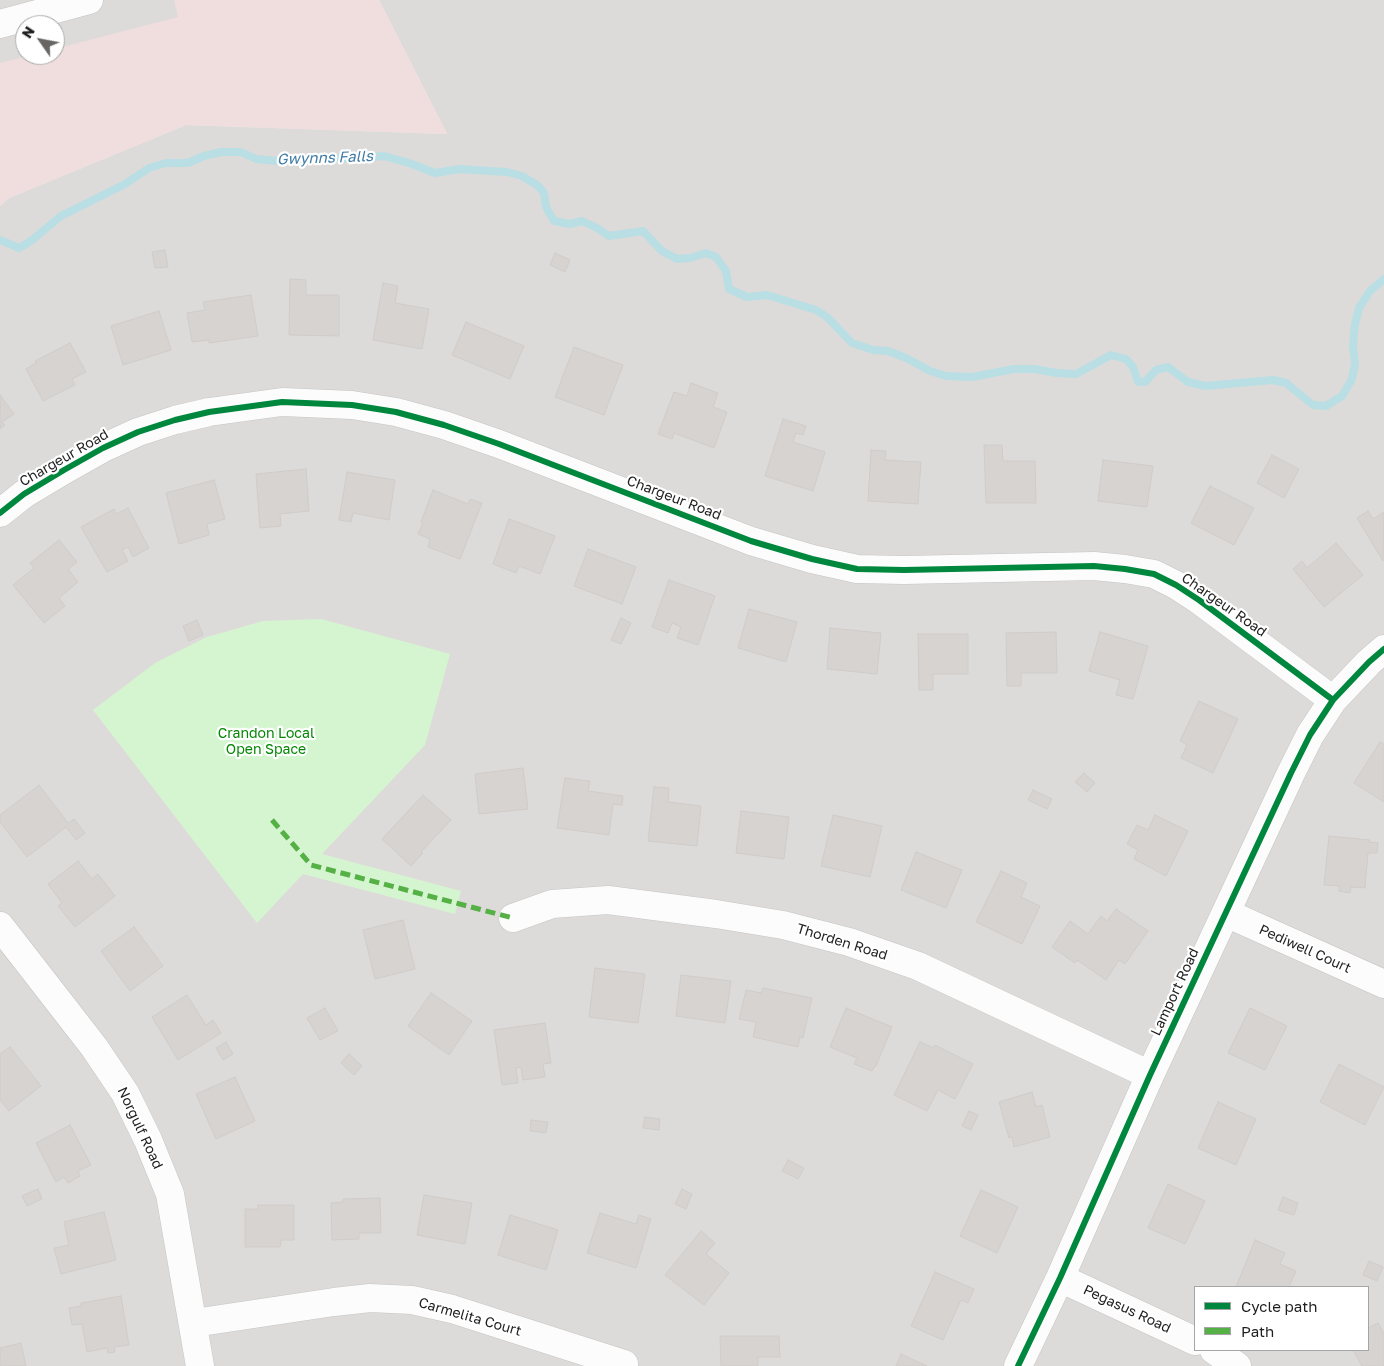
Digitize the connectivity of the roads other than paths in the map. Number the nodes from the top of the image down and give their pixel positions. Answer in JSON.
{"nodes":[{"id":1,"x":89,"y":0,"type":"edge"},
{"id":2,"x":0,"y":24,"type":"edge"},
{"id":3,"x":0,"y":513,"type":"edge"},
{"id":4,"x":1384,"y":649,"type":"edge"},
{"id":5,"x":1333,"y":700,"type":"junction"},
{"id":6,"x":1226,"y":913,"type":"junction"},
{"id":7,"x":513,"y":918,"type":"dead end"},
{"id":8,"x":0,"y":926,"type":"edge"},
{"id":9,"x":1384,"y":984,"type":"edge"},
{"id":10,"x":1150,"y":1075,"type":"junction"},
{"id":11,"x":1060,"y":1278,"type":"junction"},
{"id":12,"x":194,"y":1324,"type":"junction"},
{"id":13,"x":1194,"y":1341,"type":"edge"},
{"id":14,"x":1215,"y":1351,"type":"edge"},
{"id":15,"x":624,"y":1364,"type":"dead end"},
{"id":16,"x":200,"y":1366,"type":"edge"},
{"id":17,"x":1018,"y":1366,"type":"edge"},
{"id":18,"x":1237,"y":1366,"type":"edge"}],
"edges":[{"from":1,"to":2,"type":"street"},
{"from":3,"to":5,"type":"street","name":"Chargeur Road"},
{"from":4,"to":5,"type":"street","name":"Lamport Road"},
{"from":5,"to":6,"type":"street","name":"Lamport Road"},
{"from":6,"to":9,"type":"street","name":"Pediwell Court"},
{"from":6,"to":10,"type":"street","name":"Lamport Road"},
{"from":7,"to":10,"type":"street","name":"Thorden Road"},
{"from":8,"to":12,"type":"street","name":"Norgulf Road"},
{"from":10,"to":11,"type":"street","name":"Lamport Road"},
{"from":11,"to":13,"type":"street","name":"Pegasus Road"},
{"from":11,"to":17,"type":"street","name":"Lamport Road"},
{"from":12,"to":15,"type":"street","name":"Carmelita Court"},
{"from":12,"to":16,"type":"street","name":"Norgulf Road"},
{"from":14,"to":18,"type":"street"}]}
